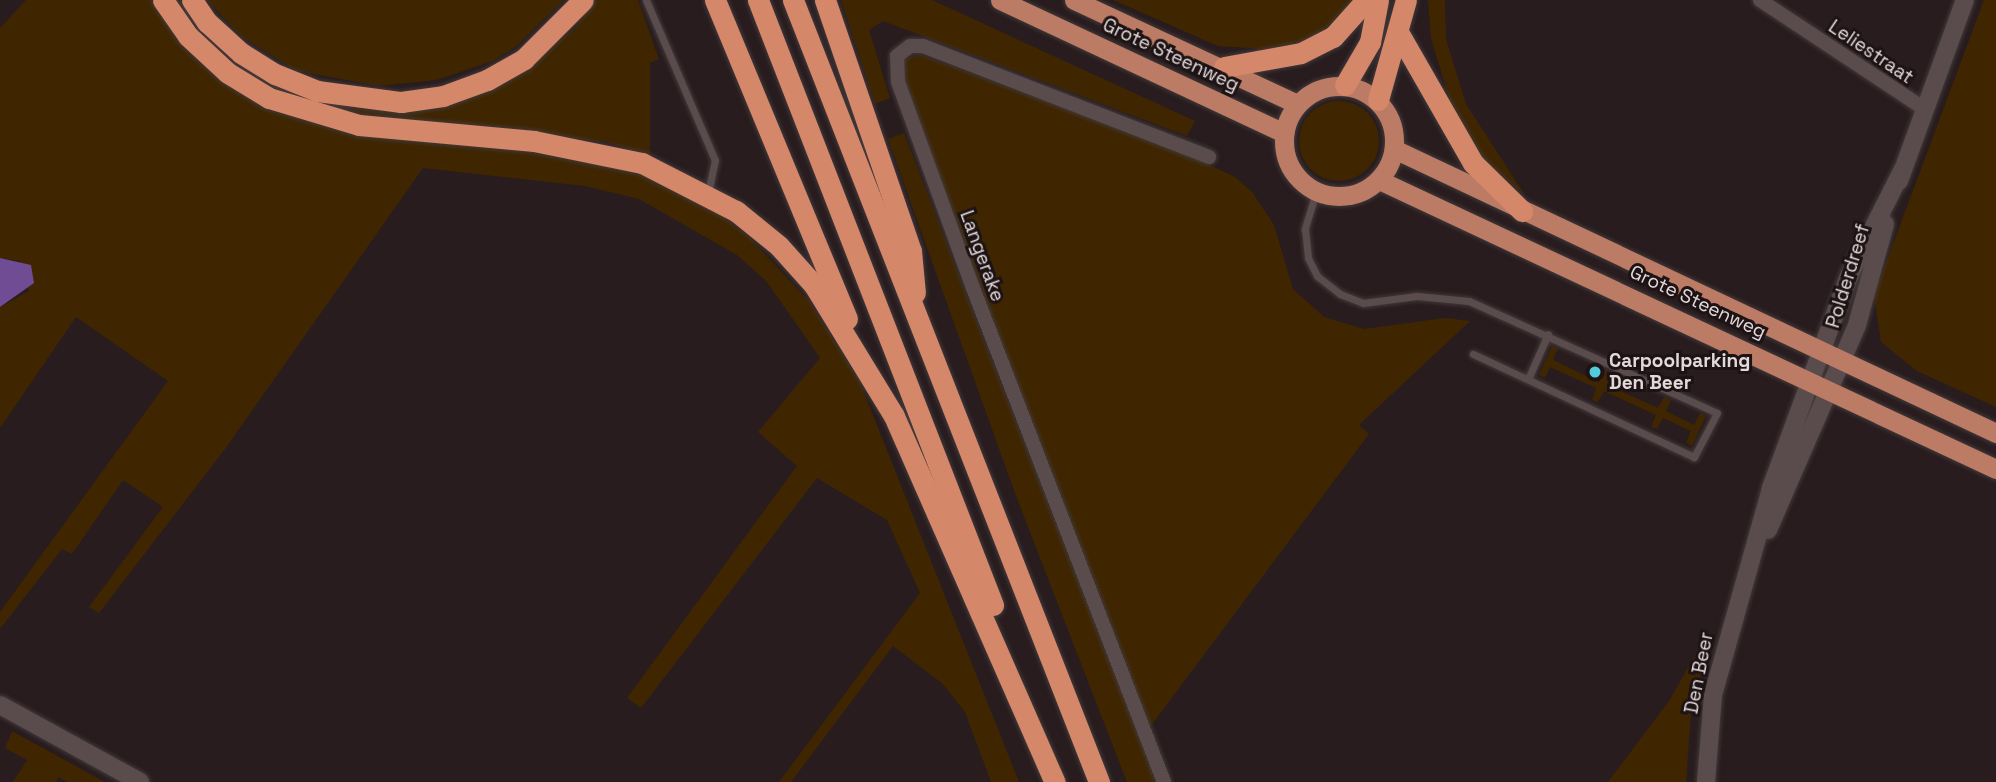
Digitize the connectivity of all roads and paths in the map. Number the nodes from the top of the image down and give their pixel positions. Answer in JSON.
{"nodes":[{"id":1,"x":163,"y":0,"type":"edge"},
{"id":2,"x":191,"y":0,"type":"edge"},
{"id":3,"x":583,"y":0,"type":"edge"},
{"id":4,"x":646,"y":0,"type":"edge"},
{"id":5,"x":715,"y":0,"type":"edge"},
{"id":6,"x":758,"y":0,"type":"edge"},
{"id":7,"x":793,"y":0,"type":"edge"},
{"id":8,"x":825,"y":0,"type":"edge"},
{"id":9,"x":1000,"y":0,"type":"edge"},
{"id":10,"x":1074,"y":0,"type":"edge"},
{"id":11,"x":1366,"y":0,"type":"edge"},
{"id":12,"x":1378,"y":0,"type":"edge"},
{"id":13,"x":1406,"y":0,"type":"edge"},
{"id":14,"x":1760,"y":0,"type":"edge"},
{"id":15,"x":1965,"y":0,"type":"edge"},
{"id":16,"x":1398,"y":32,"type":"junction"},
{"id":17,"x":1224,"y":68,"type":"junction"},
{"id":18,"x":1345,"y":85,"type":"junction"},
{"id":19,"x":1378,"y":100,"type":"junction"},
{"id":20,"x":1297,"y":104,"type":"junction"},
{"id":21,"x":1926,"y":110,"type":"junction"},
{"id":22,"x":1284,"y":133,"type":"junction"},
{"id":23,"x":1394,"y":149,"type":"junction"},
{"id":24,"x":1209,"y":157,"type":"dead end"},
{"id":25,"x":1902,"y":171,"type":"junction"},
{"id":26,"x":1379,"y":180,"type":"junction"},
{"id":27,"x":1316,"y":192,"type":"junction"},
{"id":28,"x":708,"y":195,"type":"junction"},
{"id":29,"x":1522,"y":211,"type":"junction"},
{"id":30,"x":918,"y":320,"type":"junction"},
{"id":31,"x":1548,"y":334,"type":"junction"},
{"id":32,"x":1821,"y":350,"type":"junction"},
{"id":33,"x":1473,"y":354,"type":"dead end"},
{"id":34,"x":1842,"y":360,"type":"junction"},
{"id":35,"x":865,"y":363,"type":"junction"},
{"id":36,"x":1528,"y":379,"type":"junction"},
{"id":37,"x":1808,"y":381,"type":"junction"},
{"id":38,"x":1830,"y":392,"type":"junction"},
{"id":39,"x":1996,"y":433,"type":"edge"},
{"id":40,"x":1996,"y":469,"type":"edge"},
{"id":41,"x":1746,"y":574,"type":"junction"},
{"id":42,"x":0,"y":705,"type":"edge"},
{"id":43,"x":140,"y":782,"type":"edge"},
{"id":44,"x":1055,"y":782,"type":"edge"},
{"id":45,"x":1062,"y":782,"type":"edge"},
{"id":46,"x":1099,"y":782,"type":"edge"},
{"id":47,"x":1164,"y":782,"type":"edge"},
{"id":48,"x":1706,"y":782,"type":"edge"}],
"edges":[{"from":1,"to":28,"type":"highway"},
{"from":2,"to":3,"type":"highway"},
{"from":4,"to":28,"type":"lane"},
{"from":5,"to":35,"type":"highway"},
{"from":6,"to":45,"type":"highway"},
{"from":7,"to":30,"type":"highway"},
{"from":8,"to":30,"type":"highway"},
{"from":9,"to":22,"type":"highway","name":"Grote Steenweg"},
{"from":10,"to":17,"type":"highway","name":"Grote Steenweg"},
{"from":11,"to":17,"type":"highway"},
{"from":12,"to":18,"type":"highway"},
{"from":13,"to":16,"type":"highway"},
{"from":14,"to":21,"type":"street","name":"Leliestraat"},
{"from":15,"to":21,"type":"street","name":"Polderdreef"},
{"from":16,"to":19,"type":"highway"},
{"from":16,"to":29,"type":"highway"},
{"from":17,"to":20,"type":"highway","name":"Grote Steenweg"},
{"from":18,"to":19,"type":"highway"},
{"from":18,"to":20,"type":"highway"},
{"from":19,"to":23,"type":"highway"},
{"from":20,"to":22,"type":"highway"},
{"from":21,"to":25,"type":"street","name":"Polderdreef"},
{"from":22,"to":27,"type":"highway"},
{"from":23,"to":26,"type":"highway"},
{"from":23,"to":29,"type":"highway","name":"Grote Steenweg"},
{"from":24,"to":47,"type":"street","name":"Langerake"},
{"from":25,"to":32,"type":"street","name":"Polderdreef"},
{"from":25,"to":34,"type":"street","name":"Polderdreef"},
{"from":26,"to":27,"type":"highway"},
{"from":26,"to":37,"type":"highway","name":"Grote Steenweg"},
{"from":27,"to":31,"type":"lane"},
{"from":28,"to":35,"type":"highway"},
{"from":29,"to":32,"type":"highway","name":"Grote Steenweg"},
{"from":30,"to":46,"type":"highway"},
{"from":31,"to":36,"type":"lane"},
{"from":31,"to":36,"type":"lane"},
{"from":32,"to":34,"type":"highway","name":"Grote Steenweg"},
{"from":32,"to":37,"type":"street","name":"Polderdreef"},
{"from":33,"to":36,"type":"lane"},
{"from":34,"to":38,"type":"street","name":"Polderdreef"},
{"from":34,"to":39,"type":"highway","name":"Grote Steenweg"},
{"from":35,"to":44,"type":"highway"},
{"from":37,"to":38,"type":"highway","name":"Grote Steenweg"},
{"from":37,"to":41,"type":"street","name":"Den Beer"},
{"from":38,"to":40,"type":"highway","name":"Grote Steenweg"},
{"from":38,"to":41,"type":"street","name":"Den Beer"},
{"from":41,"to":48,"type":"street","name":"Den Beer"},
{"from":42,"to":43,"type":"street"}]}
